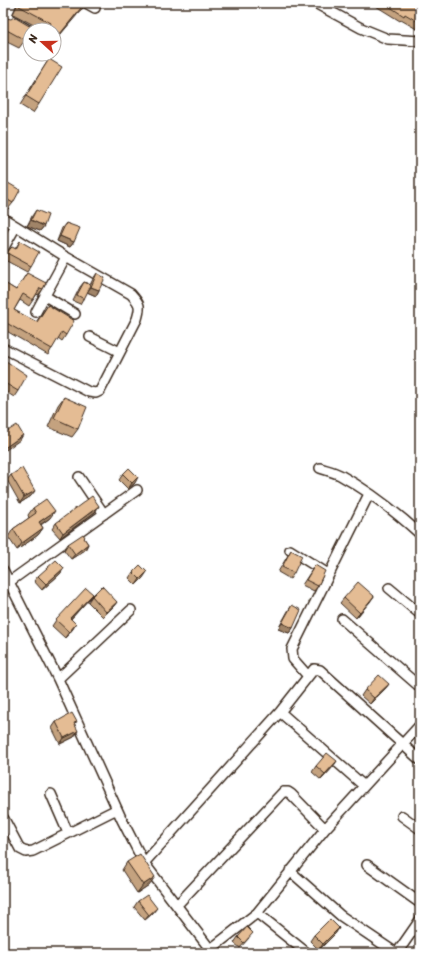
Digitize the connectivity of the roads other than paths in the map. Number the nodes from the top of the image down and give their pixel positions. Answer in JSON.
{"nodes":[{"id":1,"x":86,"y":3,"type":"edge"},
{"id":2,"x":314,"y":3,"type":"edge"},
{"id":3,"x":8,"y":5,"type":"edge"},
{"id":4,"x":95,"y":8,"type":"dead end"},
{"id":5,"x":4,"y":20,"type":"edge"},
{"id":6,"x":22,"y":28,"type":"edge"},
{"id":7,"x":420,"y":41,"type":"edge"},
{"id":8,"x":3,"y":218,"type":"edge"},
{"id":9,"x":16,"y":226,"type":"junction"},
{"id":10,"x":3,"y":249,"type":"edge"},
{"id":11,"x":66,"y":257,"type":"junction"},
{"id":12,"x":45,"y":296,"type":"junction"},
{"id":13,"x":36,"y":312,"type":"dead end"},
{"id":14,"x":75,"y":314,"type":"dead end"},
{"id":15,"x":90,"y":337,"type":"dead end"},
{"id":16,"x":3,"y":348,"type":"edge"},
{"id":17,"x":120,"y":352,"type":"junction"},
{"id":18,"x":320,"y":468,"type":"dead end"},
{"id":19,"x":79,"y":477,"type":"dead end"},
{"id":20,"x":137,"y":490,"type":"dead end"},
{"id":21,"x":369,"y":494,"type":"junction"},
{"id":22,"x":104,"y":514,"type":"junction"},
{"id":23,"x":420,"y":534,"type":"edge"},
{"id":24,"x":290,"y":550,"type":"edge"},
{"id":25,"x":3,"y":570,"type":"edge"},
{"id":26,"x":329,"y":575,"type":"junction"},
{"id":27,"x":9,"y":582,"type":"junction"},
{"id":28,"x":389,"y":588,"type":"dead end"},
{"id":29,"x":131,"y":610,"type":"dead end"},
{"id":30,"x":420,"y":614,"type":"edge"},
{"id":31,"x":342,"y":619,"type":"dead end"},
{"id":32,"x":308,"y":676,"type":"junction"},
{"id":33,"x":58,"y":679,"type":"junction"},
{"id":34,"x":420,"y":687,"type":"edge"},
{"id":35,"x":280,"y":712,"type":"junction"},
{"id":36,"x":420,"y":725,"type":"edge"},
{"id":37,"x":403,"y":744,"type":"junction"},
{"id":38,"x":420,"y":760,"type":"edge"},
{"id":39,"x":364,"y":786,"type":"junction"},
{"id":40,"x":51,"y":794,"type":"dead end"},
{"id":41,"x":117,"y":809,"type":"junction"},
{"id":42,"x":402,"y":816,"type":"dead end"},
{"id":43,"x":4,"y":819,"type":"edge"},
{"id":44,"x":325,"y":829,"type":"junction"},
{"id":45,"x":420,"y":829,"type":"edge"},
{"id":46,"x":68,"y":833,"type":"junction"},
{"id":47,"x":144,"y":862,"type":"junction"},
{"id":48,"x":367,"y":865,"type":"dead end"},
{"id":49,"x":290,"y":871,"type":"junction"},
{"id":50,"x":420,"y":903,"type":"edge"},
{"id":51,"x":177,"y":905,"type":"junction"},
{"id":52,"x":257,"y":913,"type":"junction"},
{"id":53,"x":420,"y":920,"type":"edge"},
{"id":54,"x":210,"y":952,"type":"edge"},
{"id":55,"x":307,"y":953,"type":"edge"},
{"id":56,"x":397,"y":953,"type":"edge"}],
"edges":[{"from":1,"to":4,"type":"street"},
{"from":2,"to":7,"type":"street"},
{"from":3,"to":5,"type":"street"},
{"from":5,"to":6,"type":"street"},
{"from":8,"to":9,"type":"street"},
{"from":9,"to":10,"type":"street"},
{"from":9,"to":11,"type":"street"},
{"from":11,"to":12,"type":"street"},
{"from":11,"to":17,"type":"street"},
{"from":12,"to":13,"type":"street"},
{"from":12,"to":14,"type":"street"},
{"from":15,"to":17,"type":"street"},
{"from":16,"to":17,"type":"street"},
{"from":18,"to":21,"type":"street"},
{"from":19,"to":22,"type":"street"},
{"from":20,"to":22,"type":"street"},
{"from":21,"to":23,"type":"street"},
{"from":21,"to":26,"type":"street"},
{"from":22,"to":27,"type":"street"},
{"from":24,"to":26,"type":"street"},
{"from":25,"to":27,"type":"street"},
{"from":26,"to":32,"type":"street"},
{"from":27,"to":33,"type":"street"},
{"from":28,"to":30,"type":"street"},
{"from":29,"to":33,"type":"street"},
{"from":31,"to":34,"type":"street"},
{"from":32,"to":35,"type":"street"},
{"from":32,"to":37,"type":"street"},
{"from":33,"to":41,"type":"street"},
{"from":35,"to":39,"type":"street"},
{"from":35,"to":47,"type":"street"},
{"from":36,"to":37,"type":"street"},
{"from":37,"to":38,"type":"street"},
{"from":37,"to":39,"type":"street"},
{"from":39,"to":44,"type":"street"},
{"from":40,"to":46,"type":"street"},
{"from":41,"to":46,"type":"street"},
{"from":41,"to":47,"type":"street"},
{"from":42,"to":45,"type":"street"},
{"from":43,"to":46,"type":"street"},
{"from":44,"to":49,"type":"street"},
{"from":44,"to":51,"type":"street"},
{"from":47,"to":51,"type":"street"},
{"from":48,"to":50,"type":"street"},
{"from":49,"to":52,"type":"street"},
{"from":49,"to":56,"type":"street"},
{"from":51,"to":54,"type":"street"},
{"from":52,"to":54,"type":"street"},
{"from":52,"to":55,"type":"street"},
{"from":53,"to":56,"type":"street"}]}
